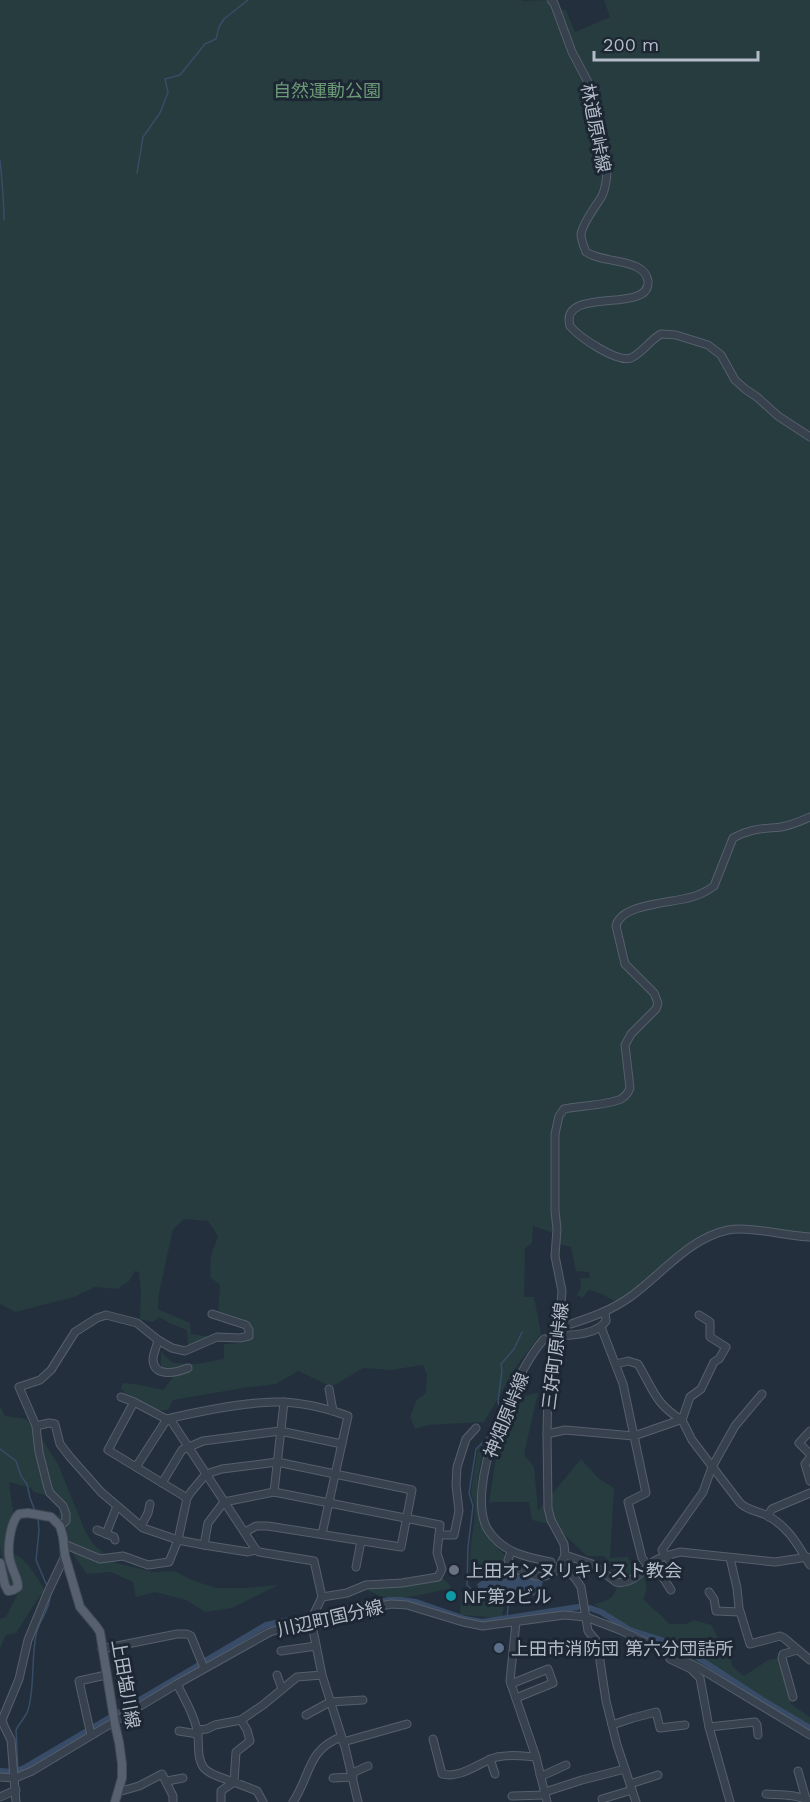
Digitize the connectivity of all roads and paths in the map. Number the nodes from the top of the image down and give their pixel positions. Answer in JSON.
{"nodes":[{"id":1,"x":551,"y":0,"type":"edge"},
{"id":2,"x":810,"y":437,"type":"edge"},
{"id":3,"x":810,"y":817,"type":"edge"},
{"id":4,"x":810,"y":1237,"type":"edge"},
{"id":5,"x":605,"y":1312,"type":"junction"},
{"id":6,"x":212,"y":1314,"type":"dead end"},
{"id":7,"x":699,"y":1315,"type":"dead end"},
{"id":8,"x":572,"y":1324,"type":"tunnel mouth"},
{"id":9,"x":601,"y":1327,"type":"junction"},
{"id":10,"x":556,"y":1336,"type":"junction"},
{"id":11,"x":544,"y":1339,"type":"tunnel mouth"},
{"id":12,"x":158,"y":1340,"type":"junction"},
{"id":13,"x":616,"y":1364,"type":"junction"},
{"id":14,"x":188,"y":1368,"type":"dead end"},
{"id":15,"x":329,"y":1389,"type":"dead end"},
{"id":16,"x":762,"y":1394,"type":"dead end"},
{"id":17,"x":121,"y":1397,"type":"dead end"},
{"id":18,"x":134,"y":1402,"type":"junction"},
{"id":19,"x":284,"y":1402,"type":"junction"},
{"id":20,"x":333,"y":1411,"type":"junction"},
{"id":21,"x":166,"y":1419,"type":"junction"},
{"id":22,"x":681,"y":1420,"type":"junction"},
{"id":23,"x":36,"y":1426,"type":"junction"},
{"id":24,"x":476,"y":1428,"type":"dead end"},
{"id":25,"x":280,"y":1431,"type":"junction"},
{"id":26,"x":810,"y":1431,"type":"edge"},
{"id":27,"x":547,"y":1434,"type":"junction"},
{"id":28,"x":634,"y":1436,"type":"junction"},
{"id":29,"x":342,"y":1444,"type":"junction"},
{"id":30,"x":189,"y":1447,"type":"junction"},
{"id":31,"x":810,"y":1456,"type":"edge"},
{"id":32,"x":277,"y":1462,"type":"junction"},
{"id":33,"x":136,"y":1467,"type":"junction"},
{"id":34,"x":712,"y":1467,"type":"junction"},
{"id":35,"x":335,"y":1473,"type":"junction"},
{"id":36,"x":206,"y":1474,"type":"junction"},
{"id":37,"x":810,"y":1481,"type":"edge"},
{"id":38,"x":162,"y":1483,"type":"junction"},
{"id":39,"x":274,"y":1492,"type":"junction"},
{"id":40,"x":810,"y":1493,"type":"edge"},
{"id":41,"x":187,"y":1498,"type":"junction"},
{"id":42,"x":224,"y":1502,"type":"junction"},
{"id":43,"x":329,"y":1503,"type":"junction"},
{"id":44,"x":150,"y":1504,"type":"dead end"},
{"id":45,"x":117,"y":1506,"type":"junction"},
{"id":46,"x":769,"y":1517,"type":"junction"},
{"id":47,"x":406,"y":1518,"type":"junction"},
{"id":48,"x":60,"y":1526,"type":"junction"},
{"id":49,"x":141,"y":1526,"type":"junction"},
{"id":50,"x":97,"y":1530,"type":"dead end"},
{"id":51,"x":245,"y":1532,"type":"junction"},
{"id":52,"x":106,"y":1534,"type":"junction"},
{"id":53,"x":322,"y":1534,"type":"junction"},
{"id":54,"x":439,"y":1535,"type":"junction"},
{"id":55,"x":115,"y":1540,"type":"dead end"},
{"id":56,"x":178,"y":1540,"type":"junction"},
{"id":57,"x":361,"y":1541,"type":"junction"},
{"id":58,"x":64,"y":1544,"type":"junction"},
{"id":59,"x":204,"y":1545,"type":"junction"},
{"id":60,"x":256,"y":1550,"type":"junction"},
{"id":61,"x":511,"y":1552,"type":"junction"},
{"id":62,"x":565,"y":1555,"type":"junction"},
{"id":63,"x":65,"y":1556,"type":"junction"},
{"id":64,"x":665,"y":1556,"type":"junction"},
{"id":65,"x":808,"y":1557,"type":"edge"},
{"id":66,"x":730,"y":1558,"type":"junction"},
{"id":67,"x":551,"y":1562,"type":"dead end"},
{"id":68,"x":0,"y":1563,"type":"edge"},
{"id":69,"x":651,"y":1564,"type":"junction"},
{"id":70,"x":810,"y":1565,"type":"edge"},
{"id":71,"x":356,"y":1567,"type":"dead end"},
{"id":72,"x":566,"y":1569,"type":"dead end"},
{"id":73,"x":677,"y":1572,"type":"dead end"},
{"id":74,"x":670,"y":1590,"type":"dead end"},
{"id":75,"x":709,"y":1592,"type":"dead end"},
{"id":76,"x":322,"y":1597,"type":"junction"},
{"id":77,"x":740,"y":1612,"type":"junction"},
{"id":78,"x":586,"y":1617,"type":"junction"},
{"id":79,"x":311,"y":1620,"type":"junction"},
{"id":80,"x":516,"y":1622,"type":"junction"},
{"id":81,"x":316,"y":1647,"type":"junction"},
{"id":82,"x":102,"y":1649,"type":"junction"},
{"id":83,"x":798,"y":1650,"type":"junction"},
{"id":84,"x":281,"y":1651,"type":"dead end"},
{"id":85,"x":666,"y":1652,"type":"junction"},
{"id":86,"x":810,"y":1660,"type":"edge"},
{"id":87,"x":204,"y":1668,"type":"junction"},
{"id":88,"x":106,"y":1675,"type":"junction"},
{"id":89,"x":278,"y":1675,"type":"dead end"},
{"id":90,"x":322,"y":1675,"type":"junction"},
{"id":91,"x":177,"y":1684,"type":"junction"},
{"id":92,"x":511,"y":1684,"type":"junction"},
{"id":93,"x":282,"y":1689,"type":"junction"},
{"id":94,"x":793,"y":1697,"type":"dead end"},
{"id":95,"x":516,"y":1698,"type":"junction"},
{"id":96,"x":363,"y":1700,"type":"dead end"},
{"id":97,"x":330,"y":1702,"type":"junction"},
{"id":98,"x":306,"y":1714,"type":"dead end"},
{"id":99,"x":241,"y":1720,"type":"junction"},
{"id":100,"x":115,"y":1721,"type":"junction"},
{"id":101,"x":407,"y":1724,"type":"dead end"},
{"id":102,"x":612,"y":1725,"type":"junction"},
{"id":103,"x":685,"y":1725,"type":"dead end"},
{"id":104,"x":709,"y":1727,"type":"junction"},
{"id":105,"x":179,"y":1731,"type":"dead end"},
{"id":106,"x":197,"y":1732,"type":"junction"},
{"id":107,"x":91,"y":1735,"type":"junction"},
{"id":108,"x":758,"y":1735,"type":"dead end"},
{"id":109,"x":810,"y":1735,"type":"edge"},
{"id":110,"x":342,"y":1739,"type":"junction"},
{"id":111,"x":433,"y":1739,"type":"dead end"},
{"id":112,"x":536,"y":1757,"type":"junction"},
{"id":113,"x":490,"y":1759,"type":"junction"},
{"id":114,"x":566,"y":1765,"type":"dead end"},
{"id":115,"x":368,"y":1766,"type":"dead end"},
{"id":116,"x":625,"y":1769,"type":"junction"},
{"id":117,"x":798,"y":1771,"type":"dead end"},
{"id":118,"x":15,"y":1774,"type":"junction"},
{"id":119,"x":495,"y":1774,"type":"dead end"},
{"id":120,"x":352,"y":1775,"type":"junction"},
{"id":121,"x":540,"y":1775,"type":"junction"},
{"id":122,"x":657,"y":1775,"type":"dead end"},
{"id":123,"x":0,"y":1777,"type":"edge"},
{"id":124,"x":183,"y":1778,"type":"dead end"},
{"id":125,"x":333,"y":1778,"type":"dead end"},
{"id":126,"x":167,"y":1781,"type":"junction"},
{"id":127,"x":234,"y":1782,"type":"junction"},
{"id":128,"x":631,"y":1787,"type":"junction"},
{"id":129,"x":16,"y":1790,"type":"junction"},
{"id":130,"x":118,"y":1792,"type":"junction"},
{"id":131,"x":766,"y":1794,"type":"dead end"},
{"id":132,"x":512,"y":1796,"type":"dead end"},
{"id":133,"x":546,"y":1796,"type":"edge"},
{"id":134,"x":0,"y":1797,"type":"edge"},
{"id":135,"x":602,"y":1799,"type":"dead end"},
{"id":136,"x":808,"y":1800,"type":"edge"},
{"id":137,"x":16,"y":1802,"type":"edge"},
{"id":138,"x":115,"y":1802,"type":"edge"},
{"id":139,"x":173,"y":1802,"type":"edge"},
{"id":140,"x":221,"y":1802,"type":"edge"},
{"id":141,"x":262,"y":1802,"type":"edge"},
{"id":142,"x":293,"y":1802,"type":"edge"},
{"id":143,"x":358,"y":1802,"type":"edge"},
{"id":144,"x":636,"y":1802,"type":"edge"},
{"id":145,"x":730,"y":1802,"type":"edge"}],
"edges":[{"from":1,"to":2,"type":"street","name":"林道原峠線"},
{"from":3,"to":10,"type":"street","name":"三好町原峠線"},
{"from":4,"to":5,"type":"street"},
{"from":5,"to":8,"type":"street"},
{"from":5,"to":9,"type":"street"},
{"from":6,"to":12,"type":"street"},
{"from":7,"to":22,"type":"street"},
{"from":9,"to":10,"type":"street"},
{"from":9,"to":13,"type":"street"},
{"from":10,"to":27,"type":"street","name":"三好町原峠線"},
{"from":11,"to":61,"type":"street","name":"神畑原峠線"},
{"from":12,"to":14,"type":"street"},
{"from":12,"to":23,"type":"street"},
{"from":13,"to":22,"type":"street"},
{"from":13,"to":28,"type":"street"},
{"from":15,"to":20,"type":"street"},
{"from":16,"to":34,"type":"street"},
{"from":17,"to":18,"type":"street"},
{"from":18,"to":21,"type":"street"},
{"from":18,"to":33,"type":"street"},
{"from":19,"to":20,"type":"street"},
{"from":19,"to":21,"type":"street"},
{"from":19,"to":25,"type":"street"},
{"from":20,"to":29,"type":"street"},
{"from":21,"to":30,"type":"street"},
{"from":21,"to":33,"type":"street"},
{"from":22,"to":28,"type":"street"},
{"from":22,"to":34,"type":"street"},
{"from":23,"to":45,"type":"street"},
{"from":23,"to":48,"type":"street"},
{"from":24,"to":54,"type":"street"},
{"from":25,"to":29,"type":"street"},
{"from":25,"to":30,"type":"street"},
{"from":25,"to":32,"type":"street"},
{"from":26,"to":31,"type":"street"},
{"from":27,"to":28,"type":"street"},
{"from":27,"to":62,"type":"street","name":"三好町原峠線"},
{"from":28,"to":69,"type":"street"},
{"from":29,"to":35,"type":"street"},
{"from":30,"to":36,"type":"street"},
{"from":30,"to":38,"type":"street"},
{"from":31,"to":37,"type":"street"},
{"from":32,"to":35,"type":"street"},
{"from":32,"to":36,"type":"street"},
{"from":32,"to":39,"type":"street"},
{"from":33,"to":38,"type":"street"},
{"from":34,"to":46,"type":"street"},
{"from":34,"to":64,"type":"street"},
{"from":35,"to":43,"type":"street"},
{"from":35,"to":47,"type":"street"},
{"from":36,"to":41,"type":"street"},
{"from":36,"to":42,"type":"street"},
{"from":38,"to":41,"type":"street"},
{"from":39,"to":42,"type":"street"},
{"from":39,"to":43,"type":"street"},
{"from":40,"to":46,"type":"street"},
{"from":41,"to":56,"type":"street"},
{"from":42,"to":51,"type":"street"},
{"from":42,"to":59,"type":"street"},
{"from":43,"to":47,"type":"street"},
{"from":43,"to":53,"type":"street"},
{"from":44,"to":49,"type":"street"},
{"from":45,"to":49,"type":"street"},
{"from":45,"to":52,"type":"street"},
{"from":46,"to":65,"type":"street"},
{"from":47,"to":54,"type":"street"},
{"from":47,"to":57,"type":"street"},
{"from":48,"to":58,"type":"main road","name":"上田塩川線"},
{"from":48,"to":68,"type":"main road"},
{"from":49,"to":56,"type":"street"},
{"from":50,"to":52,"type":"street"},
{"from":51,"to":53,"type":"street"},
{"from":51,"to":60,"type":"street"},
{"from":52,"to":55,"type":"street"},
{"from":53,"to":57,"type":"street"},
{"from":54,"to":76,"type":"street"},
{"from":56,"to":58,"type":"street"},
{"from":56,"to":59,"type":"street"},
{"from":57,"to":71,"type":"street"},
{"from":58,"to":63,"type":"main road","name":"上田塩川線"},
{"from":59,"to":60,"type":"street"},
{"from":60,"to":76,"type":"street"},
{"from":61,"to":62,"type":"street"},
{"from":61,"to":67,"type":"street","name":"神畑原峠線"},
{"from":62,"to":69,"type":"street"},
{"from":63,"to":82,"type":"main road","name":"上田塩川線"},
{"from":63,"to":118,"type":"street"},
{"from":64,"to":66,"type":"street"},
{"from":64,"to":69,"type":"street"},
{"from":64,"to":73,"type":"street"},
{"from":65,"to":66,"type":"street"},
{"from":65,"to":70,"type":"street"},
{"from":66,"to":77,"type":"street"},
{"from":69,"to":74,"type":"street"},
{"from":72,"to":78,"type":"street"},
{"from":75,"to":77,"type":"street"},
{"from":76,"to":79,"type":"street"},
{"from":77,"to":83,"type":"street"},
{"from":78,"to":80,"type":"street","name":"川辺町国分線"},
{"from":78,"to":85,"type":"street","name":"川辺町国分線"},
{"from":78,"to":102,"type":"street"},
{"from":79,"to":80,"type":"street","name":"川辺町国分線"},
{"from":79,"to":81,"type":"street"},
{"from":79,"to":87,"type":"street","name":"川辺町国分線"},
{"from":80,"to":92,"type":"street"},
{"from":81,"to":84,"type":"street"},
{"from":81,"to":90,"type":"street"},
{"from":82,"to":87,"type":"street"},
{"from":82,"to":88,"type":"main road","name":"上田塩川線"},
{"from":83,"to":86,"type":"street"},
{"from":83,"to":94,"type":"street"},
{"from":85,"to":104,"type":"street"},
{"from":85,"to":109,"type":"street","name":"川辺町国分線"},
{"from":87,"to":91,"type":"street","name":"川辺町国分線"},
{"from":88,"to":100,"type":"main road","name":"上田塩川線"},
{"from":88,"to":107,"type":"street"},
{"from":89,"to":93,"type":"street"},
{"from":90,"to":93,"type":"street"},
{"from":90,"to":97,"type":"street"},
{"from":91,"to":100,"type":"street","name":"川辺町国分線"},
{"from":91,"to":106,"type":"street"},
{"from":92,"to":95,"type":"street"},
{"from":92,"to":95,"type":"street"},
{"from":93,"to":99,"type":"street"},
{"from":95,"to":112,"type":"street"},
{"from":96,"to":97,"type":"street"},
{"from":97,"to":98,"type":"street"},
{"from":97,"to":110,"type":"street"},
{"from":99,"to":106,"type":"street"},
{"from":99,"to":127,"type":"street"},
{"from":100,"to":107,"type":"street","name":"川辺町国分線"},
{"from":100,"to":130,"type":"main road","name":"上田塩川線"},
{"from":101,"to":110,"type":"street"},
{"from":102,"to":103,"type":"street"},
{"from":102,"to":116,"type":"street"},
{"from":104,"to":108,"type":"street"},
{"from":104,"to":145,"type":"street"},
{"from":105,"to":106,"type":"street"},
{"from":106,"to":127,"type":"street"},
{"from":107,"to":118,"type":"street","name":"川辺町国分線"},
{"from":110,"to":120,"type":"street"},
{"from":110,"to":142,"type":"street"},
{"from":111,"to":113,"type":"street"},
{"from":112,"to":113,"type":"street"},
{"from":112,"to":121,"type":"street"},
{"from":113,"to":119,"type":"street"},
{"from":114,"to":121,"type":"street"},
{"from":115,"to":120,"type":"street"},
{"from":116,"to":128,"type":"street"},
{"from":116,"to":133,"type":"street"},
{"from":117,"to":136,"type":"street"},
{"from":118,"to":123,"type":"street","name":"川辺町国分線"},
{"from":118,"to":129,"type":"street"},
{"from":120,"to":125,"type":"street"},
{"from":120,"to":143,"type":"street"},
{"from":121,"to":133,"type":"street"},
{"from":122,"to":128,"type":"street"},
{"from":124,"to":126,"type":"street"},
{"from":126,"to":130,"type":"street"},
{"from":126,"to":139,"type":"street"},
{"from":127,"to":140,"type":"street"},
{"from":127,"to":141,"type":"street"},
{"from":128,"to":135,"type":"street"},
{"from":128,"to":144,"type":"street"},
{"from":129,"to":134,"type":"street"},
{"from":129,"to":137,"type":"street"},
{"from":130,"to":138,"type":"main road","name":"上田塩川線"},
{"from":131,"to":136,"type":"street"},
{"from":132,"to":133,"type":"street"}]}
